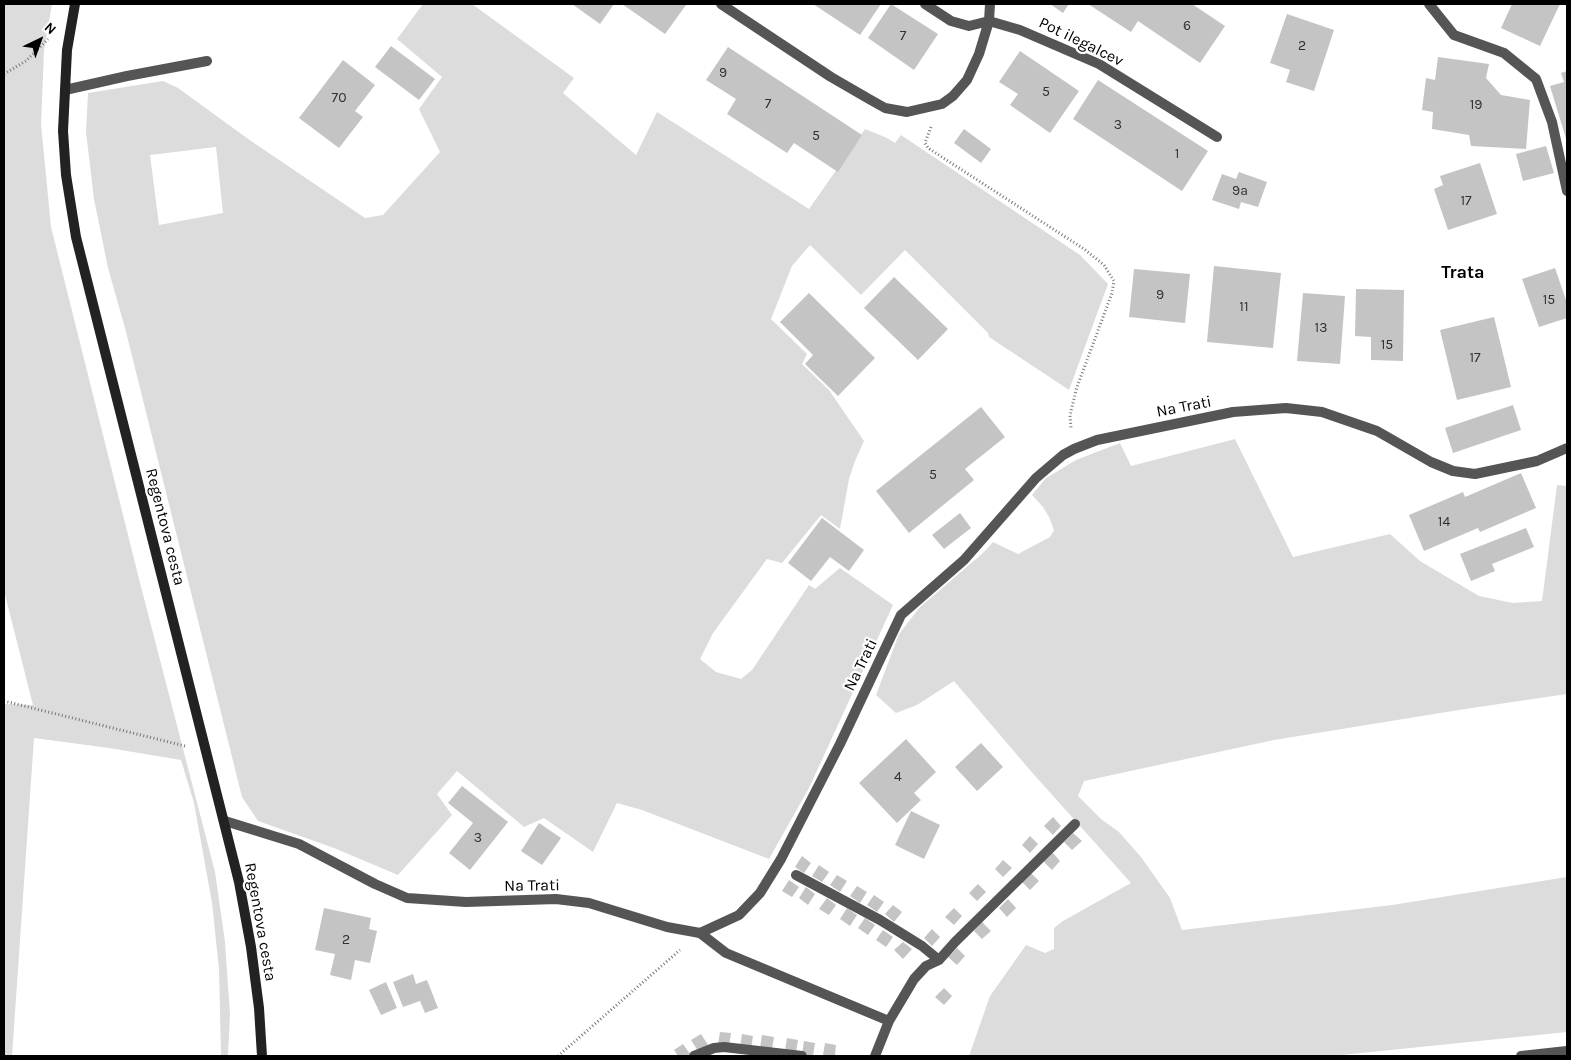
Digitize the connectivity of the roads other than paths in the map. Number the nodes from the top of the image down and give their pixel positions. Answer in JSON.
{"nodes":[{"id":1,"x":721,"y":4,"type":"edge"},
{"id":2,"x":924,"y":4,"type":"edge"},
{"id":3,"x":990,"y":4,"type":"edge"},
{"id":4,"x":1429,"y":4,"type":"edge"},
{"id":5,"x":74,"y":9,"type":"edge"},
{"id":6,"x":989,"y":21,"type":"junction"},
{"id":7,"x":207,"y":61,"type":"dead end"},
{"id":8,"x":65,"y":90,"type":"junction"},
{"id":9,"x":1216,"y":137,"type":"dead end"},
{"id":10,"x":1567,"y":188,"type":"edge"},
{"id":11,"x":1567,"y":448,"type":"edge"},
{"id":12,"x":225,"y":821,"type":"junction"},
{"id":13,"x":1075,"y":824,"type":"dead end"},
{"id":14,"x":796,"y":876,"type":"dead end"},
{"id":15,"x":700,"y":933,"type":"junction"},
{"id":16,"x":939,"y":960,"type":"junction"},
{"id":17,"x":889,"y":1021,"type":"junction"},
{"id":18,"x":1567,"y":1051,"type":"edge"},
{"id":19,"x":262,"y":1056,"type":"edge"},
{"id":20,"x":694,"y":1056,"type":"edge"},
{"id":21,"x":802,"y":1056,"type":"edge"},
{"id":22,"x":875,"y":1056,"type":"edge"},
{"id":23,"x":1521,"y":1056,"type":"edge"}],
"edges":[{"from":1,"to":6,"type":"street"},
{"from":2,"to":6,"type":"street","name":"Pot ilegalcev"},
{"from":3,"to":6,"type":"street"},
{"from":4,"to":10,"type":"street"},
{"from":5,"to":8,"type":"street","name":"Regentova cesta"},
{"from":6,"to":9,"type":"street","name":"Pot ilegalcev"},
{"from":7,"to":8,"type":"street"},
{"from":8,"to":12,"type":"street","name":"Regentova cesta"},
{"from":11,"to":15,"type":"street","name":"Na Trati"},
{"from":12,"to":15,"type":"street","name":"Na Trati"},
{"from":12,"to":19,"type":"street","name":"Regentova cesta"},
{"from":13,"to":16,"type":"street"},
{"from":14,"to":16,"type":"street"},
{"from":15,"to":17,"type":"street"},
{"from":16,"to":17,"type":"street"},
{"from":17,"to":22,"type":"street"},
{"from":18,"to":23,"type":"street"},
{"from":20,"to":21,"type":"street"}]}
